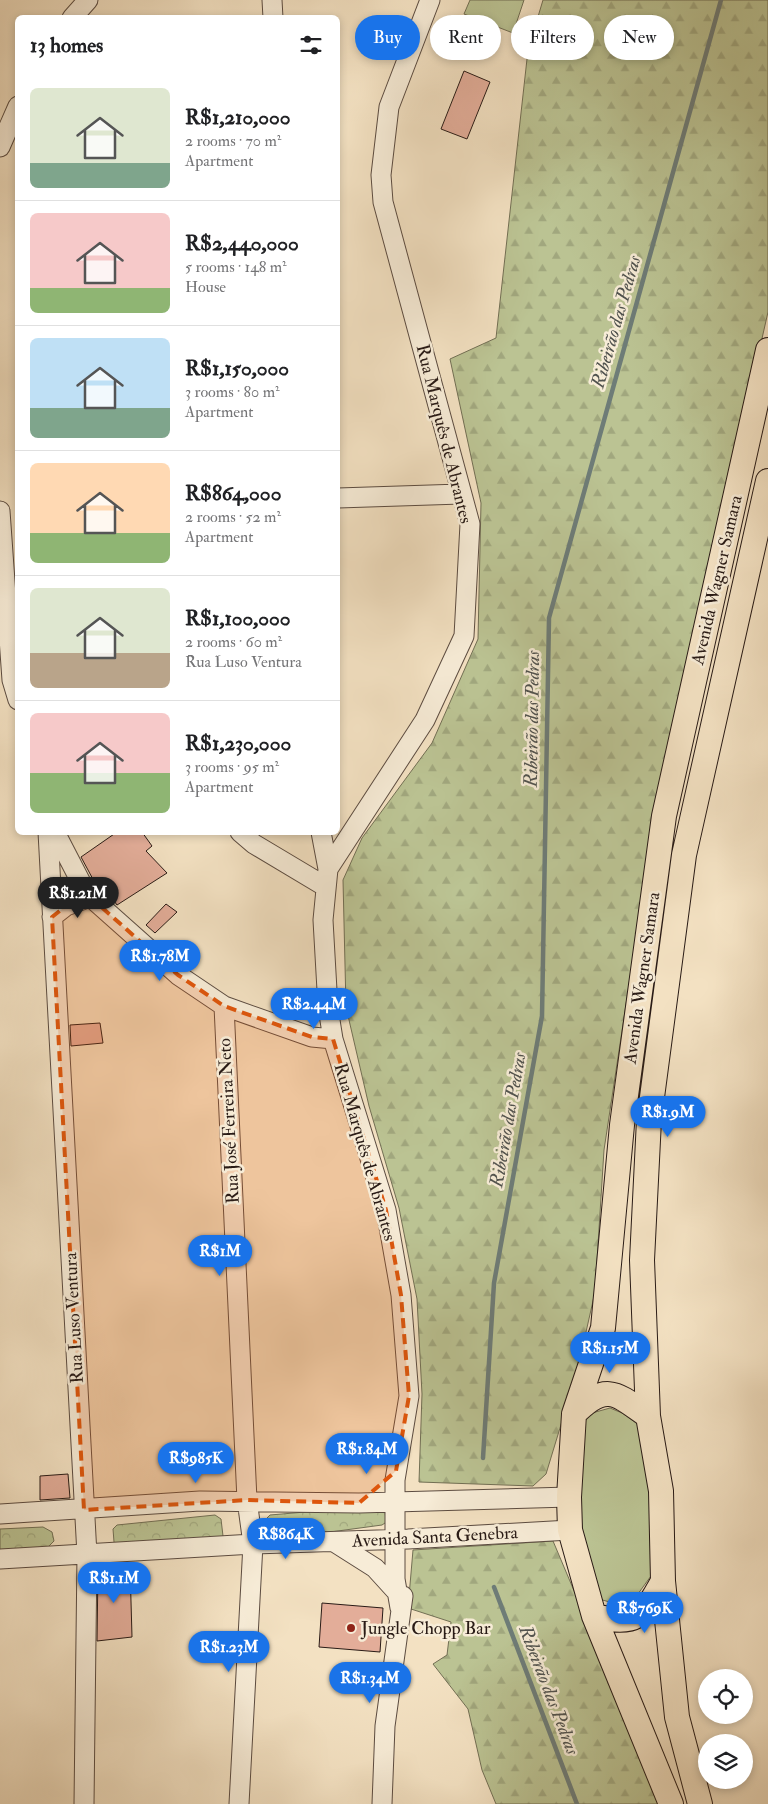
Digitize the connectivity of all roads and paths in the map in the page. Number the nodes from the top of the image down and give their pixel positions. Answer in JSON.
{"nodes":[{"id":1,"x":88,"y":0,"type":"edge"},
{"id":2,"x":272,"y":0,"type":"edge"},
{"id":3,"x":430,"y":0,"type":"edge"},
{"id":4,"x":75,"y":15,"type":"edge"},
{"id":5,"x":273,"y":15,"type":"edge"},
{"id":6,"x":15,"y":113,"type":"edge"},
{"id":7,"x":0,"y":147,"type":"edge"},
{"id":8,"x":768,"y":350,"type":"edge"},
{"id":9,"x":768,"y":481,"type":"edge"},
{"id":10,"x":461,"y":494,"type":"junction"},
{"id":11,"x":340,"y":498,"type":"edge"},
{"id":12,"x":0,"y":511,"type":"edge"},
{"id":13,"x":15,"y":518,"type":"edge"},
{"id":14,"x":1,"y":520,"type":"edge"},
{"id":15,"x":6,"y":681,"type":"edge"},
{"id":16,"x":15,"y":695,"type":"edge"},
{"id":17,"x":48,"y":835,"type":"edge"},
{"id":18,"x":56,"y":835,"type":"edge"},
{"id":19,"x":244,"y":835,"type":"edge"},
{"id":20,"x":322,"y":835,"type":"edge"},
{"id":21,"x":328,"y":868,"type":"junction"},
{"id":22,"x":326,"y":887,"type":"junction"},
{"id":23,"x":90,"y":896,"type":"junction"},
{"id":24,"x":52,"y":918,"type":"junction"},
{"id":25,"x":224,"y":1006,"type":"junction"},
{"id":26,"x":333,"y":1039,"type":"junction"},
{"id":27,"x":574,"y":1414,"type":"junction"},
{"id":28,"x":648,"y":1416,"type":"junction"},
{"id":29,"x":398,"y":1466,"type":"junction"},
{"id":30,"x":569,"y":1497,"type":"junction"},
{"id":31,"x":247,"y":1500,"type":"junction"},
{"id":32,"x":359,"y":1502,"type":"junction"},
{"id":33,"x":400,"y":1502,"type":"junction"},
{"id":34,"x":84,"y":1510,"type":"junction"},
{"id":35,"x":0,"y":1514,"type":"edge"},
{"id":36,"x":570,"y":1530,"type":"junction"},
{"id":37,"x":401,"y":1539,"type":"junction"},
{"id":38,"x":334,"y":1542,"type":"junction"},
{"id":39,"x":253,"y":1544,"type":"junction"},
{"id":40,"x":87,"y":1555,"type":"junction"},
{"id":41,"x":0,"y":1560,"type":"edge"},
{"id":42,"x":663,"y":1582,"type":"junction"},
{"id":43,"x":397,"y":1599,"type":"junction"},
{"id":44,"x":594,"y":1616,"type":"junction"},
{"id":45,"x":84,"y":1804,"type":"edge"},
{"id":46,"x":239,"y":1804,"type":"edge"},
{"id":47,"x":382,"y":1804,"type":"edge"},
{"id":48,"x":671,"y":1804,"type":"edge"},
{"id":49,"x":700,"y":1804,"type":"edge"}],
"edges":[{"from":1,"to":4,"type":"street"},
{"from":2,"to":5,"type":"street"},
{"from":3,"to":10,"type":"street","name":"Rua Marquês de Abrantes"},
{"from":6,"to":7,"type":"street"},
{"from":8,"to":27,"type":"main road","name":"Avenida Wagner Samara"},
{"from":9,"to":28,"type":"main road","name":"Avenida Wagner Samara"},
{"from":10,"to":11,"type":"street"},
{"from":10,"to":21,"type":"street","name":"Rua Marquês de Abrantes"},
{"from":12,"to":14,"type":"street"},
{"from":13,"to":14,"type":"street"},
{"from":14,"to":15,"type":"street"},
{"from":15,"to":16,"type":"street"},
{"from":17,"to":24,"type":"street","name":"Rua Luso Ventura"},
{"from":18,"to":23,"type":"street"},
{"from":19,"to":22,"type":"street"},
{"from":20,"to":21,"type":"street"},
{"from":21,"to":22,"type":"street","name":"Rua Marquês de Abrantes"},
{"from":22,"to":26,"type":"street","name":"Rua Marquês de Abrantes"},
{"from":23,"to":24,"type":"street"},
{"from":23,"to":25,"type":"street"},
{"from":24,"to":34,"type":"street","name":"Rua Luso Ventura"},
{"from":25,"to":26,"type":"street"},
{"from":25,"to":31,"type":"street","name":"Rua José Ferreira Neto"},
{"from":26,"to":29,"type":"street","name":"Rua Marquês de Abrantes"},
{"from":27,"to":28,"type":"main road"},
{"from":27,"to":30,"type":"main road","name":"Avenida Wagner Samara"},
{"from":28,"to":42,"type":"main road","name":"Avenida Wagner Samara"},
{"from":29,"to":32,"type":"street"},
{"from":29,"to":33,"type":"street","name":"Rua Marquês de Abrantes"},
{"from":30,"to":33,"type":"street","name":"Avenida Santa Genebra"},
{"from":30,"to":36,"type":"main road","name":"Avenida Wagner Samara"},
{"from":31,"to":32,"type":"street","name":"Avenida Santa Genebra"},
{"from":31,"to":34,"type":"street","name":"Avenida Santa Genebra"},
{"from":31,"to":39,"type":"street","name":"Rua José Ferreira Neto"},
{"from":32,"to":33,"type":"street","name":"Avenida Santa Genebra"},
{"from":33,"to":37,"type":"street","name":"Rua Marquês de Abrantes"},
{"from":34,"to":35,"type":"street","name":"Avenida Santa Genebra"},
{"from":34,"to":40,"type":"street","name":"Rua Luso Ventura"},
{"from":36,"to":37,"type":"street","name":"Avenida Santa Genebra"},
{"from":36,"to":44,"type":"main road","name":"Avenida Wagner Samara"},
{"from":37,"to":38,"type":"street","name":"Avenida Santa Genebra"},
{"from":37,"to":43,"type":"street","name":"Rua Marquês de Abrantes"},
{"from":38,"to":39,"type":"street","name":"Avenida Santa Genebra"},
{"from":38,"to":43,"type":"street"},
{"from":39,"to":40,"type":"street","name":"Avenida Santa Genebra"},
{"from":39,"to":46,"type":"street","name":"Rua José Ferreira Neto"},
{"from":40,"to":41,"type":"street","name":"Avenida Santa Genebra"},
{"from":40,"to":45,"type":"street","name":"Rua Luso Ventura"},
{"from":42,"to":44,"type":"main road"},
{"from":42,"to":49,"type":"main road","name":"Avenida Wagner Samara"},
{"from":43,"to":47,"type":"street","name":"Rua Marquês de Abrantes"},
{"from":44,"to":48,"type":"main road","name":"Avenida Wagner Samara"}]}
